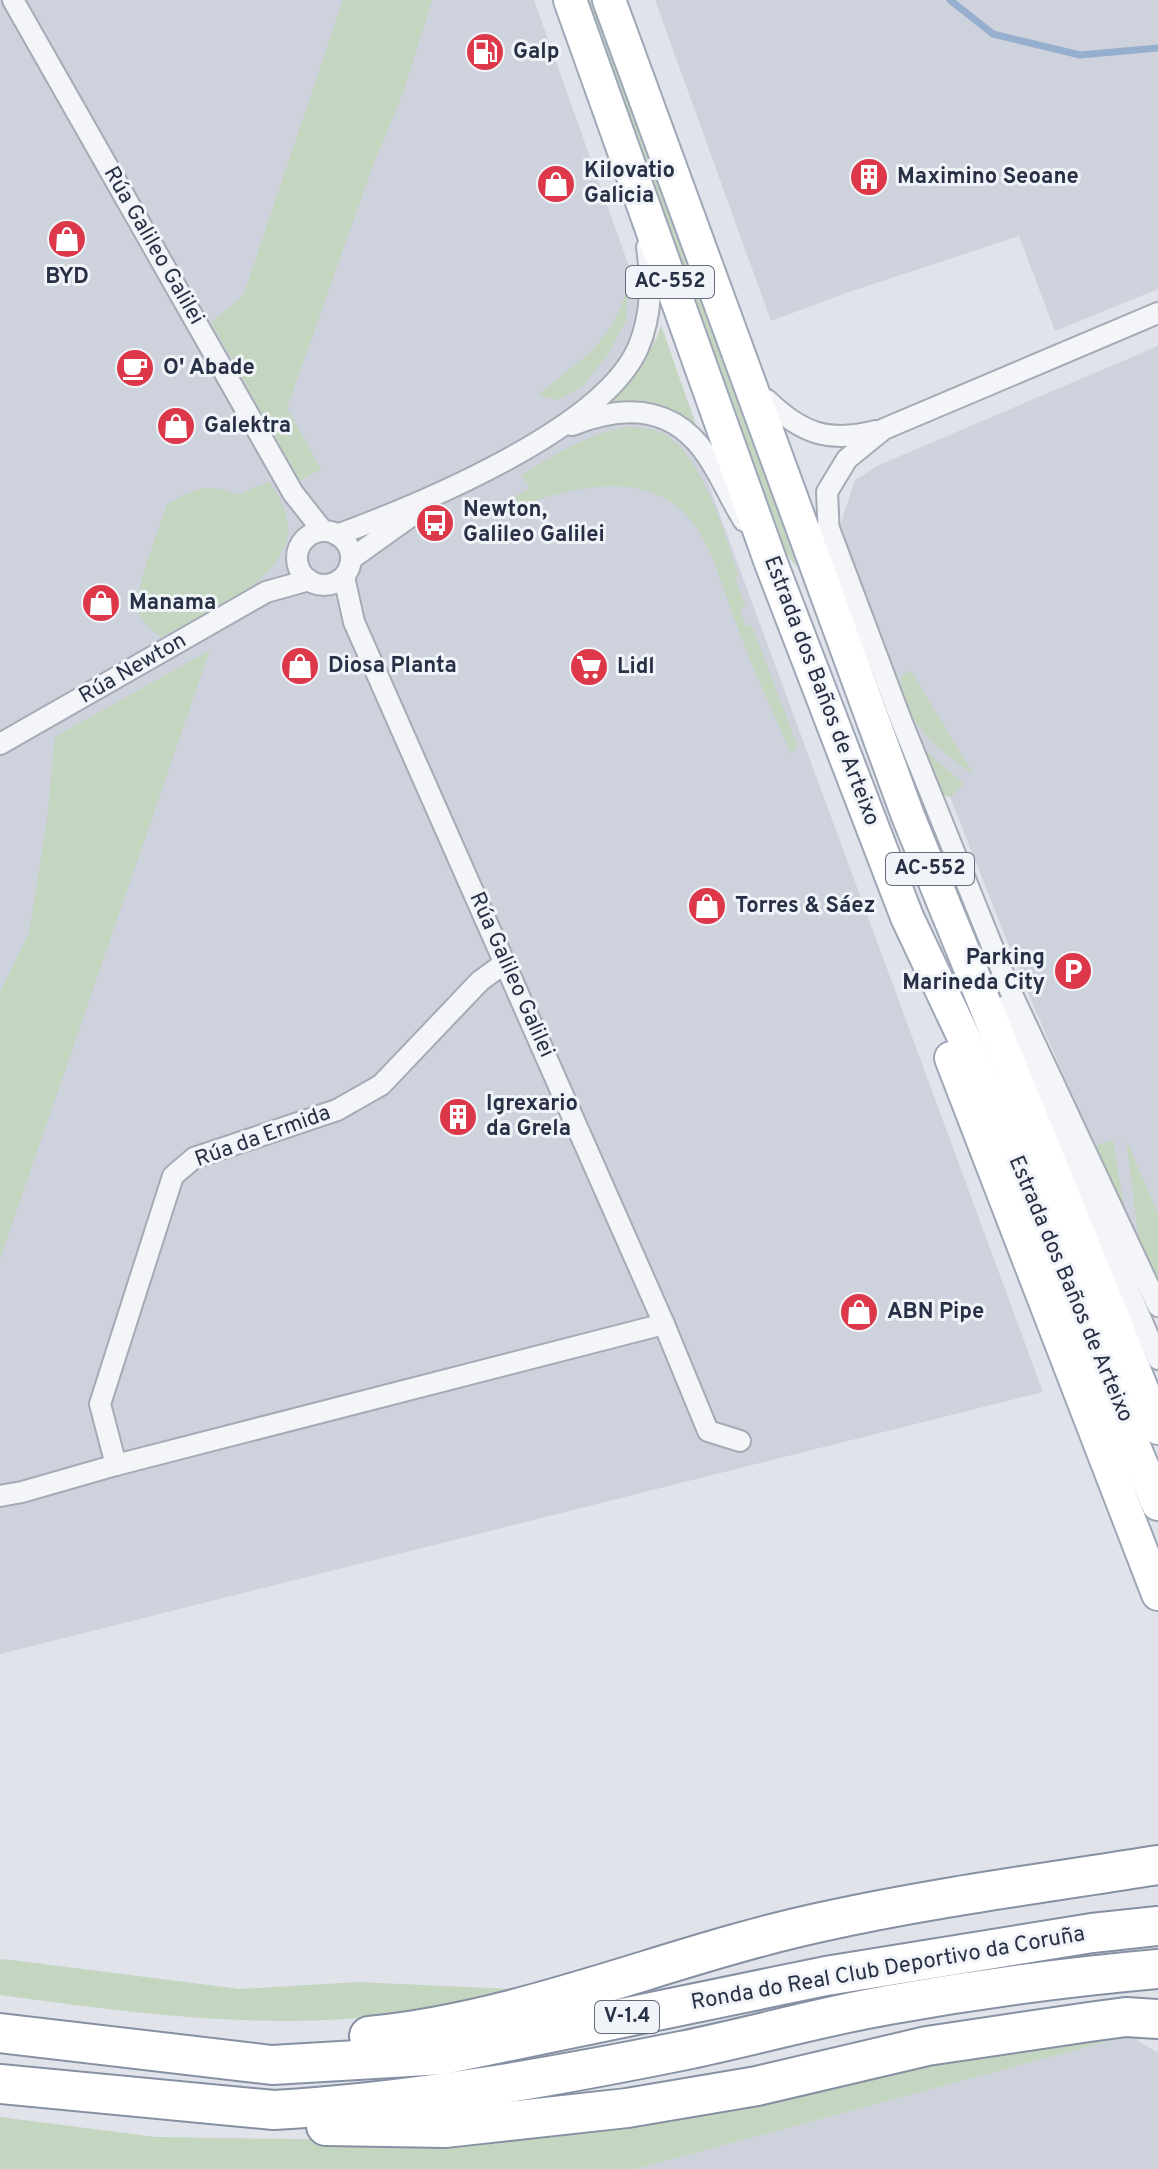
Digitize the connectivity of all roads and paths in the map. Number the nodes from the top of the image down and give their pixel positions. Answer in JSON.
{"nodes":[{"id":1,"x":13,"y":0,"type":"edge"},
{"id":2,"x":570,"y":0,"type":"edge"},
{"id":3,"x":609,"y":0,"type":"edge"},
{"id":4,"x":642,"y":203,"type":"junction"},
{"id":5,"x":720,"y":303,"type":"junction"},
{"id":6,"x":1158,"y":313,"type":"edge"},
{"id":7,"x":767,"y":400,"type":"junction"},
{"id":8,"x":884,"y":429,"type":"junction"},
{"id":9,"x":543,"y":438,"type":"junction"},
{"id":10,"x":444,"y":492,"type":"junction"},
{"id":11,"x":293,"y":493,"type":"junction"},
{"id":12,"x":828,"y":526,"type":"junction"},
{"id":13,"x":330,"y":533,"type":"junction"},
{"id":14,"x":299,"y":554,"type":"junction"},
{"id":15,"x":771,"y":563,"type":"junction"},
{"id":16,"x":348,"y":568,"type":"junction"},
{"id":17,"x":833,"y":573,"type":"junction"},
{"id":18,"x":315,"y":583,"type":"junction"},
{"id":19,"x":266,"y":592,"type":"junction"},
{"id":20,"x":354,"y":622,"type":"junction"},
{"id":21,"x":860,"y":651,"type":"junction"},
{"id":22,"x":901,"y":720,"type":"junction"},
{"id":23,"x":0,"y":744,"type":"edge"},
{"id":24,"x":907,"y":917,"type":"junction"},
{"id":25,"x":506,"y":962,"type":"junction"},
{"id":26,"x":1158,"y":1306,"type":"edge"},
{"id":27,"x":664,"y":1324,"type":"junction"},
{"id":28,"x":1158,"y":1359,"type":"edge"},
{"id":29,"x":1158,"y":1428,"type":"edge"},
{"id":30,"x":740,"y":1441,"type":"dead end"},
{"id":31,"x":116,"y":1465,"type":"junction"},
{"id":32,"x":0,"y":1496,"type":"edge"},
{"id":33,"x":1158,"y":1504,"type":"edge"},
{"id":34,"x":1158,"y":1594,"type":"edge"},
{"id":35,"x":1158,"y":1865,"type":"edge"},
{"id":36,"x":1158,"y":1926,"type":"edge"},
{"id":37,"x":1158,"y":1969,"type":"edge"},
{"id":38,"x":1158,"y":2019,"type":"edge"},
{"id":39,"x":0,"y":2033,"type":"edge"},
{"id":40,"x":159,"y":2053,"type":"junction"},
{"id":41,"x":0,"y":2084,"type":"edge"},
{"id":42,"x":274,"y":2110,"type":"junction"}],
"edges":[{"from":1,"to":11,"type":"street","name":"Rúa Galileo Galilei"},
{"from":2,"to":4,"type":"main road","name":"Estrada dos Baños de Arteixo","number":"AC-552"},
{"from":3,"to":5,"type":"main road","name":"Estrada dos Baños de Arteixo","number":"AC-552"},
{"from":4,"to":9,"type":"street","name":"Rúa Newton"},
{"from":4,"to":15,"type":"main road","name":"Estrada dos Baños de Arteixo","number":"AC-552"},
{"from":5,"to":7,"type":"street","name":"Estrada dos Baños de Arteixo"},
{"from":5,"to":29,"type":"main road","name":"Estrada dos Baños de Arteixo","number":"AC-552"},
{"from":6,"to":8,"type":"street"},
{"from":7,"to":8,"type":"street","name":"Estrada dos Baños de Arteixo"},
{"from":7,"to":17,"type":"street","name":"Estrada dos Baños de Arteixo"},
{"from":8,"to":12,"type":"street"},
{"from":9,"to":10,"type":"street","name":"Rúa Newton"},
{"from":9,"to":15,"type":"street","name":"Rúa Newton"},
{"from":10,"to":13,"type":"street","name":"Rúa Newton"},
{"from":10,"to":16,"type":"street","name":"Rúa Newton"},
{"from":11,"to":13,"type":"street","name":"Rúa Galileo Galilei"},
{"from":11,"to":14,"type":"street","name":"Rúa Galileo Galilei"},
{"from":12,"to":17,"type":"street"},
{"from":12,"to":22,"type":"street","name":"Estrada dos Baños de Arteixo"},
{"from":13,"to":14,"type":"street","name":"Rúa Newton"},
{"from":13,"to":16,"type":"street"},
{"from":14,"to":18,"type":"street"},
{"from":14,"to":19,"type":"street","name":"Rúa Newton"},
{"from":15,"to":24,"type":"main road","name":"Estrada dos Baños de Arteixo","number":"AC-552"},
{"from":16,"to":18,"type":"street","name":"Rúa Newton"},
{"from":16,"to":20,"type":"street","name":"Rúa Galileo Galilei"},
{"from":17,"to":21,"type":"street","name":"Estrada dos Baños de Arteixo"},
{"from":18,"to":19,"type":"street","name":"Rúa Newton"},
{"from":18,"to":20,"type":"street","name":"Rúa Galileo Galilei"},
{"from":19,"to":23,"type":"street","name":"Rúa Newton"},
{"from":20,"to":25,"type":"street","name":"Rúa Galileo Galilei"},
{"from":21,"to":22,"type":"street","name":"Estrada dos Baños de Arteixo"},
{"from":21,"to":28,"type":"street","name":"Estrada dos Baños de Arteixo"},
{"from":22,"to":26,"type":"street","name":"Estrada dos Baños de Arteixo"},
{"from":24,"to":33,"type":"main road","name":"Estrada dos Baños de Arteixo","number":"AC-552"},
{"from":24,"to":34,"type":"main road","number":"AC-552"},
{"from":25,"to":27,"type":"street","name":"Rúa Galileo Galilei"},
{"from":25,"to":31,"type":"street","name":"Rúa da Ermida"},
{"from":27,"to":30,"type":"street","name":"Rúa Galileo Galilei"},
{"from":27,"to":31,"type":"street"},
{"from":31,"to":32,"type":"street"},
{"from":35,"to":40,"type":"highway"},
{"from":36,"to":40,"type":"highway","name":"Ronda do Real Club Deportivo da Coruña","number":"V-1.4"},
{"from":37,"to":42,"type":"highway","name":"Ronda do Real Club Deportivo da Coruña","number":"V-1.4"},
{"from":38,"to":42,"type":"highway"},
{"from":39,"to":40,"type":"highway","name":"Ronda do Real Club Deportivo da Coruña","number":"V-1.4"},
{"from":41,"to":42,"type":"highway","name":"Ronda do Real Club Deportivo da Coruña","number":"V-1.4"}]}
